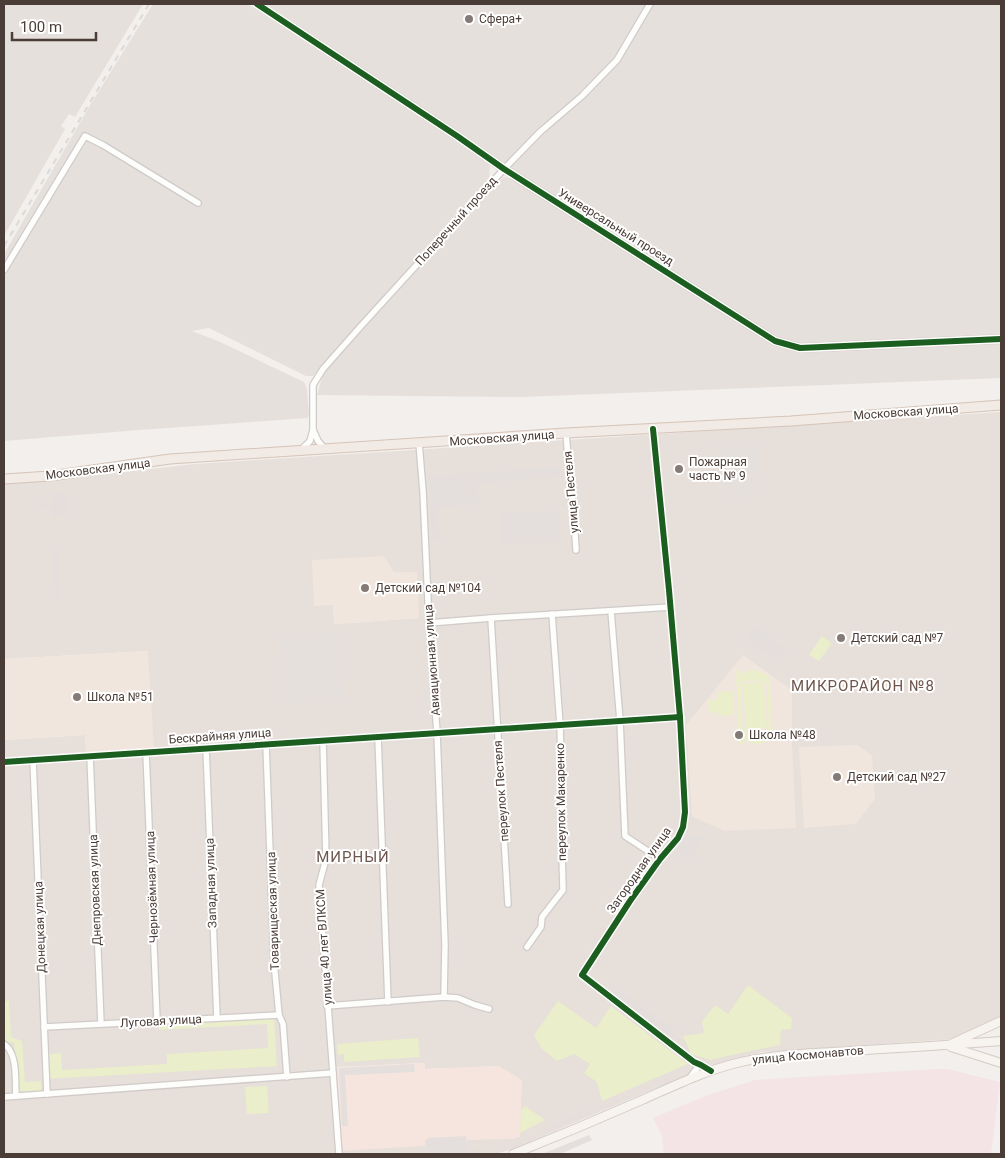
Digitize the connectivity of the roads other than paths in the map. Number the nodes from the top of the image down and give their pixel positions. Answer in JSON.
{"nodes":[{"id":1,"x":257,"y":4,"type":"edge"},
{"id":2,"x":650,"y":4,"type":"edge"},
{"id":3,"x":504,"y":169,"type":"junction"},
{"id":4,"x":198,"y":203,"type":"dead end"},
{"id":5,"x":4,"y":270,"type":"edge"},
{"id":6,"x":1001,"y":339,"type":"edge"},
{"id":7,"x":1001,"y":405,"type":"edge"},
{"id":8,"x":653,"y":429,"type":"junction"},
{"id":9,"x":313,"y":430,"type":"junction"},
{"id":10,"x":566,"y":434,"type":"junction"},
{"id":11,"x":419,"y":443,"type":"junction"},
{"id":12,"x":326,"y":449,"type":"junction"},
{"id":13,"x":300,"y":451,"type":"junction"},
{"id":14,"x":4,"y":479,"type":"edge"},
{"id":15,"x":576,"y":550,"type":"dead end"},
{"id":16,"x":671,"y":607,"type":"junction"},
{"id":17,"x":611,"y":611,"type":"junction"},
{"id":18,"x":552,"y":614,"type":"junction"},
{"id":19,"x":491,"y":618,"type":"junction"},
{"id":20,"x":429,"y":624,"type":"junction"},
{"id":21,"x":680,"y":717,"type":"junction"},
{"id":22,"x":620,"y":721,"type":"junction"},
{"id":23,"x":560,"y":725,"type":"junction"},
{"id":24,"x":497,"y":729,"type":"junction"},
{"id":25,"x":437,"y":733,"type":"junction"},
{"id":26,"x":378,"y":737,"type":"junction"},
{"id":27,"x":323,"y":740,"type":"junction"},
{"id":28,"x":266,"y":744,"type":"junction"},
{"id":29,"x":206,"y":748,"type":"junction"},
{"id":30,"x":146,"y":752,"type":"junction"},
{"id":31,"x":90,"y":756,"type":"junction"},
{"id":32,"x":33,"y":760,"type":"junction"},
{"id":33,"x":4,"y":762,"type":"edge"},
{"id":34,"x":660,"y":859,"type":"junction"},
{"id":35,"x":508,"y":904,"type":"dead end"},
{"id":36,"x":527,"y":948,"type":"dead end"},
{"id":37,"x":444,"y":997,"type":"junction"},
{"id":38,"x":388,"y":1002,"type":"junction"},
{"id":39,"x":327,"y":1006,"type":"junction"},
{"id":40,"x":489,"y":1009,"type":"dead end"},
{"id":41,"x":278,"y":1015,"type":"junction"},
{"id":42,"x":217,"y":1018,"type":"junction"},
{"id":43,"x":157,"y":1021,"type":"junction"},
{"id":44,"x":1001,"y":1021,"type":"edge"},
{"id":45,"x":101,"y":1024,"type":"junction"},
{"id":46,"x":44,"y":1027,"type":"junction"},
{"id":47,"x":1001,"y":1041,"type":"edge"},
{"id":48,"x":4,"y":1044,"type":"edge"},
{"id":49,"x":946,"y":1046,"type":"junction"},
{"id":50,"x":694,"y":1062,"type":"junction"},
{"id":51,"x":1001,"y":1063,"type":"edge"},
{"id":52,"x":711,"y":1071,"type":"junction"},
{"id":53,"x":333,"y":1073,"type":"junction"},
{"id":54,"x":287,"y":1077,"type":"junction"},
{"id":55,"x":689,"y":1080,"type":"junction"},
{"id":56,"x":47,"y":1094,"type":"junction"},
{"id":57,"x":16,"y":1096,"type":"junction"},
{"id":58,"x":4,"y":1097,"type":"edge"},
{"id":59,"x":339,"y":1154,"type":"edge"},
{"id":60,"x":513,"y":1154,"type":"edge"}],
"edges":[{"from":1,"to":3,"type":"street","name":"Универсальный проезд"},
{"from":2,"to":3,"type":"street","name":"Поперечный проезд"},
{"from":3,"to":6,"type":"street","name":"Универсальный проезд"},
{"from":3,"to":9,"type":"street","name":"Поперечный проезд"},
{"from":4,"to":5,"type":"street"},
{"from":7,"to":8,"type":"main road","name":"Московская улица"},
{"from":8,"to":10,"type":"main road","name":"Московская улица"},
{"from":8,"to":16,"type":"street","name":"Загородная улица"},
{"from":9,"to":12,"type":"street"},
{"from":9,"to":13,"type":"street"},
{"from":10,"to":11,"type":"main road","name":"Московская улица"},
{"from":10,"to":15,"type":"street","name":"улица Пестеля"},
{"from":11,"to":12,"type":"main road","name":"Московская улица"},
{"from":11,"to":20,"type":"street","name":"Авиационная улица"},
{"from":12,"to":13,"type":"main road","name":"Московская улица"},
{"from":13,"to":14,"type":"main road","name":"Московская улица"},
{"from":16,"to":17,"type":"street"},
{"from":16,"to":21,"type":"street","name":"Загородная улица"},
{"from":17,"to":18,"type":"street"},
{"from":17,"to":22,"type":"street"},
{"from":18,"to":19,"type":"street"},
{"from":18,"to":23,"type":"street","name":"переулок Макаренко"},
{"from":19,"to":20,"type":"street"},
{"from":19,"to":24,"type":"street","name":"переулок Пестеля"},
{"from":20,"to":25,"type":"street","name":"Авиационная улица"},
{"from":21,"to":22,"type":"street","name":"Бескрайняя улица"},
{"from":21,"to":34,"type":"street","name":"Загородная улица"},
{"from":22,"to":23,"type":"street","name":"Бескрайняя улица"},
{"from":22,"to":34,"type":"street"},
{"from":23,"to":24,"type":"street","name":"Бескрайняя улица"},
{"from":23,"to":36,"type":"street","name":"переулок Макаренко"},
{"from":24,"to":25,"type":"street","name":"Бескрайняя улица"},
{"from":24,"to":35,"type":"street","name":"переулок Пестеля"},
{"from":25,"to":26,"type":"street","name":"Бескрайняя улица"},
{"from":25,"to":37,"type":"street","name":"Авиационная улица"},
{"from":26,"to":27,"type":"street","name":"Бескрайняя улица"},
{"from":26,"to":38,"type":"street"},
{"from":27,"to":28,"type":"street","name":"Бескрайняя улица"},
{"from":27,"to":39,"type":"street","name":"улица 40 лет ВЛКСМ"},
{"from":28,"to":29,"type":"street","name":"Бескрайняя улица"},
{"from":28,"to":41,"type":"street","name":"Товарищеская улица"},
{"from":29,"to":30,"type":"street","name":"Бескрайняя улица"},
{"from":29,"to":42,"type":"street","name":"Западная улица"},
{"from":30,"to":31,"type":"street","name":"Бескрайняя улица"},
{"from":30,"to":43,"type":"street","name":"Чернозёмная улица"},
{"from":31,"to":32,"type":"street","name":"Бескрайняя улица"},
{"from":31,"to":45,"type":"street","name":"Днепровская улица"},
{"from":32,"to":33,"type":"street","name":"Бескрайняя улица"},
{"from":32,"to":46,"type":"street","name":"Донецкая улица"},
{"from":34,"to":50,"type":"street","name":"Загородная улица"},
{"from":37,"to":38,"type":"street"},
{"from":37,"to":40,"type":"street"},
{"from":38,"to":39,"type":"street"},
{"from":39,"to":53,"type":"street","name":"улица 40 лет ВЛКСМ"},
{"from":41,"to":42,"type":"street","name":"Луговая улица"},
{"from":41,"to":54,"type":"street","name":"Товарищеская улица"},
{"from":42,"to":43,"type":"street","name":"Луговая улица"},
{"from":43,"to":45,"type":"street","name":"Луговая улица"},
{"from":44,"to":49,"type":"street"},
{"from":45,"to":46,"type":"street","name":"Луговая улица"},
{"from":46,"to":56,"type":"street","name":"Донецкая улица"},
{"from":47,"to":49,"type":"street","name":"улица Космонавтов"},
{"from":48,"to":57,"type":"street"},
{"from":49,"to":51,"type":"street"},
{"from":49,"to":52,"type":"street","name":"улица Космонавтов"},
{"from":50,"to":52,"type":"street","name":"Загородная улица"},
{"from":50,"to":55,"type":"street"},
{"from":52,"to":55,"type":"street","name":"улица Космонавтов"},
{"from":53,"to":54,"type":"street"},
{"from":53,"to":59,"type":"street","name":"улица 40 лет ВЛКСМ"},
{"from":54,"to":56,"type":"street"},
{"from":55,"to":60,"type":"street","name":"улица Космонавтов"},
{"from":56,"to":57,"type":"street"},
{"from":57,"to":58,"type":"street"}]}
